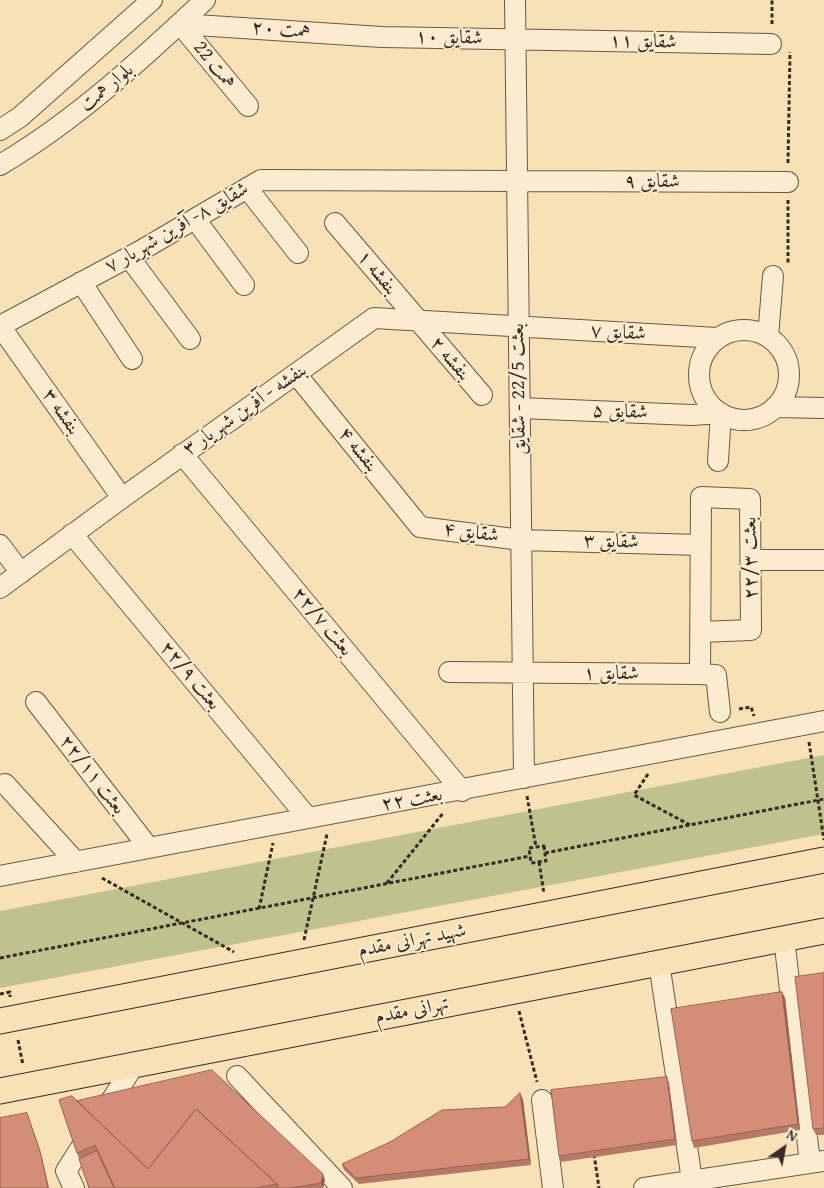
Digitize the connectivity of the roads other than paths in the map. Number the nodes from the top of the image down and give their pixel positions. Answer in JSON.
{"nodes":[{"id":1,"x":151,"y":0,"type":"edge"},
{"id":2,"x":205,"y":0,"type":"edge"},
{"id":3,"x":515,"y":0,"type":"edge"},
{"id":4,"x":180,"y":24,"type":"junction"},
{"id":5,"x":382,"y":37,"type":"joint"},
{"id":6,"x":515,"y":40,"type":"junction"},
{"id":7,"x":771,"y":44,"type":"road end"},
{"id":8,"x":248,"y":106,"type":"dead end"},
{"id":9,"x":0,"y":130,"type":"edge"},
{"id":10,"x":0,"y":165,"type":"edge"},
{"id":11,"x":517,"y":182,"type":"junction"},
{"id":12,"x":788,"y":182,"type":"road end"},
{"id":13,"x":247,"y":188,"type":"junction"},
{"id":14,"x":195,"y":219,"type":"junction"},
{"id":15,"x":335,"y":223,"type":"dead end"},
{"id":16,"x":298,"y":253,"type":"dead end"},
{"id":17,"x":129,"y":257,"type":"junction"},
{"id":18,"x":773,"y":276,"type":"road end"},
{"id":19,"x":81,"y":282,"type":"junction"},
{"id":20,"x":244,"y":285,"type":"dead end"},
{"id":21,"x":418,"y":322,"type":"junction"},
{"id":22,"x":0,"y":326,"type":"edge"},
{"id":23,"x":518,"y":328,"type":"junction"},
{"id":24,"x":768,"y":337,"type":"junction"},
{"id":25,"x":716,"y":338,"type":"junction"},
{"id":26,"x":190,"y":339,"type":"dead end"},
{"id":27,"x":132,"y":359,"type":"dead end"},
{"id":28,"x":296,"y":374,"type":"junction"},
{"id":29,"x":482,"y":395,"type":"dead end"},
{"id":30,"x":776,"y":407,"type":"junction"},
{"id":31,"x":520,"y":408,"type":"junction"},
{"id":32,"x":824,"y":408,"type":"edge"},
{"id":33,"x":721,"y":413,"type":"junction"},
{"id":34,"x":182,"y":454,"type":"junction"},
{"id":35,"x":718,"y":461,"type":"dead end"},
{"id":36,"x":122,"y":498,"type":"junction"},
{"id":37,"x":420,"y":527,"type":"joint"},
{"id":38,"x":72,"y":534,"type":"junction"},
{"id":39,"x":521,"y":540,"type":"junction"},
{"id":40,"x":0,"y":545,"type":"edge"},
{"id":41,"x":700,"y":545,"type":"junction"},
{"id":42,"x":751,"y":560,"type":"junction"},
{"id":43,"x":824,"y":560,"type":"edge"},
{"id":44,"x":21,"y":573,"type":"junction"},
{"id":45,"x":0,"y":588,"type":"edge"},
{"id":46,"x":700,"y":632,"type":"junction"},
{"id":47,"x":449,"y":672,"type":"dead end"},
{"id":48,"x":522,"y":673,"type":"junction"},
{"id":49,"x":700,"y":674,"type":"junction"},
{"id":50,"x":36,"y":702,"type":"dead end"},
{"id":51,"x":720,"y":712,"type":"dead end"},
{"id":52,"x":815,"y":723,"type":"edge"},
{"id":53,"x":524,"y":778,"type":"junction"},
{"id":54,"x":5,"y":784,"type":"dead end"},
{"id":55,"x":462,"y":791,"type":"junction"},
{"id":56,"x":308,"y":818,"type":"junction"},
{"id":57,"x":149,"y":848,"type":"junction"},
{"id":58,"x":824,"y":860,"type":"edge"},
{"id":59,"x":76,"y":862,"type":"junction"},
{"id":60,"x":0,"y":876,"type":"edge"},
{"id":61,"x":824,"y":931,"type":"edge"},
{"id":62,"x":784,"y":938,"type":"junction"},
{"id":63,"x":659,"y":963,"type":"junction"},
{"id":64,"x":0,"y":1021,"type":"edge"},
{"id":65,"x":134,"y":1065,"type":"junction"},
{"id":66,"x":237,"y":1076,"type":"dead end"},
{"id":67,"x":0,"y":1092,"type":"edge"},
{"id":68,"x":542,"y":1100,"type":"road end"},
{"id":69,"x":817,"y":1162,"type":"edge"},
{"id":70,"x":70,"y":1179,"type":"edge"},
{"id":71,"x":692,"y":1180,"type":"junction"},
{"id":72,"x":342,"y":1188,"type":"edge"},
{"id":73,"x":553,"y":1188,"type":"edge"},
{"id":74,"x":644,"y":1188,"type":"edge"}],
"edges":[{"from":1,"to":9,"type":"street","name":"بلوار همت"},
{"from":2,"to":4,"type":"street","name":"بلوار همت"},
{"from":3,"to":6,"type":"street","name":"بعثت 22/5 - شقایق"},
{"from":4,"to":5,"type":"street","name":"همت ۲۰"},
{"from":4,"to":8,"type":"street","name":"همت 22"},
{"from":4,"to":10,"type":"street","name":"بلوار همت"},
{"from":5,"to":6,"type":"street","name":"شقایق ۱۰"},
{"from":6,"to":7,"type":"street","name":"شقایق ۱۱"},
{"from":6,"to":11,"type":"street","name":"بعثت 22/5 - شقایق"},
{"from":11,"to":12,"type":"street","name":"شقایق ۹"},
{"from":11,"to":13,"type":"street","name":"شقایق ۸- آفرین شهریار ۷"},
{"from":11,"to":23,"type":"street","name":"بعثت 22/5 - شقایق"},
{"from":13,"to":14,"type":"street","name":"شقایق ۸- آفرین شهریار ۷"},
{"from":13,"to":16,"type":"street"},
{"from":14,"to":17,"type":"street","name":"شقایق ۸- آفرین شهریار ۷"},
{"from":14,"to":20,"type":"street"},
{"from":15,"to":21,"type":"street","name":"بنفشه ۱"},
{"from":17,"to":19,"type":"street","name":"شقایق ۸- آفرین شهریار ۷"},
{"from":17,"to":26,"type":"street"},
{"from":18,"to":24,"type":"street"},
{"from":19,"to":22,"type":"street","name":"شقایق ۸- آفرین شهریار ۷"},
{"from":19,"to":27,"type":"street"},
{"from":21,"to":23,"type":"street","name":"بنفشه - آفرین شهریار ۳"},
{"from":21,"to":28,"type":"street","name":"بنفشه - آفرین شهریار ۳"},
{"from":21,"to":29,"type":"street","name":"بنفشه ۲"},
{"from":22,"to":36,"type":"street","name":"بنفشه ۳"},
{"from":23,"to":25,"type":"street","name":"شقایق ۷"},
{"from":23,"to":31,"type":"street","name":"بعثت 22/5 - شقایق"},
{"from":24,"to":25,"type":"street"},
{"from":24,"to":30,"type":"street"},
{"from":25,"to":33,"type":"street"},
{"from":28,"to":34,"type":"street","name":"بنفشه - آفرین شهریار ۳"},
{"from":28,"to":37,"type":"street","name":"بنفشه ۴"},
{"from":30,"to":32,"type":"street"},
{"from":30,"to":33,"type":"street"},
{"from":31,"to":33,"type":"street","name":"شقایق ۵"},
{"from":31,"to":39,"type":"street","name":"بعثت 22/5 - شقایق"},
{"from":33,"to":35,"type":"street"},
{"from":34,"to":36,"type":"street","name":"بنفشه - آفرین شهریار ۳"},
{"from":34,"to":55,"type":"street","name":"بعثت ۲۲/۷"},
{"from":36,"to":38,"type":"street","name":"بنفشه - آفرین شهریار ۳"},
{"from":37,"to":39,"type":"street","name":"شقایق ۴"},
{"from":38,"to":44,"type":"street","name":"بنفشه - آفرین شهریار ۳"},
{"from":38,"to":56,"type":"street","name":"بعثت ۲۲/۹"},
{"from":39,"to":41,"type":"street","name":"شقایق ۳"},
{"from":39,"to":48,"type":"street","name":"بعثت 22/5 - شقایق"},
{"from":40,"to":44,"type":"street"},
{"from":41,"to":42,"type":"street","name":"بعثت ۲۲/۳"},
{"from":41,"to":46,"type":"street","name":"بعثت ۲۲/۳"},
{"from":42,"to":43,"type":"street"},
{"from":42,"to":46,"type":"street","name":"بعثت ۲۲/۳"},
{"from":44,"to":45,"type":"street","name":"بنفشه - آفرین شهریار ۳"},
{"from":46,"to":49,"type":"street"},
{"from":47,"to":48,"type":"street","name":"شقایق ۱"},
{"from":48,"to":49,"type":"street","name":"شقایق ۱"},
{"from":48,"to":53,"type":"street","name":"بعثت 22/5 - شقایق"},
{"from":49,"to":51,"type":"street"},
{"from":50,"to":57,"type":"street","name":"بعثت ۲۲/۱۱"},
{"from":52,"to":53,"type":"street","name":"بعثت ۲۲"},
{"from":53,"to":55,"type":"street","name":"بعثت ۲۲"},
{"from":54,"to":59,"type":"street"},
{"from":55,"to":56,"type":"street","name":"بعثت ۲۲"},
{"from":56,"to":57,"type":"street","name":"بعثت ۲۲"},
{"from":57,"to":59,"type":"street","name":"بعثت ۲۲"},
{"from":58,"to":64,"type":"main road","name":"شهید تهرانی مقدم"},
{"from":59,"to":60,"type":"street","name":"بعثت ۲۲"},
{"from":61,"to":62,"type":"main road","name":"تهرانی مقدم"},
{"from":62,"to":63,"type":"main road","name":"تهرانی مقدم"},
{"from":62,"to":69,"type":"street"},
{"from":63,"to":65,"type":"main road","name":"تهرانی مقدم"},
{"from":63,"to":71,"type":"street"},
{"from":65,"to":67,"type":"main road","name":"تهرانی مقدم"},
{"from":65,"to":70,"type":"street"},
{"from":66,"to":72,"type":"street"},
{"from":68,"to":73,"type":"street"},
{"from":69,"to":71,"type":"street"},
{"from":71,"to":74,"type":"street"}]}
